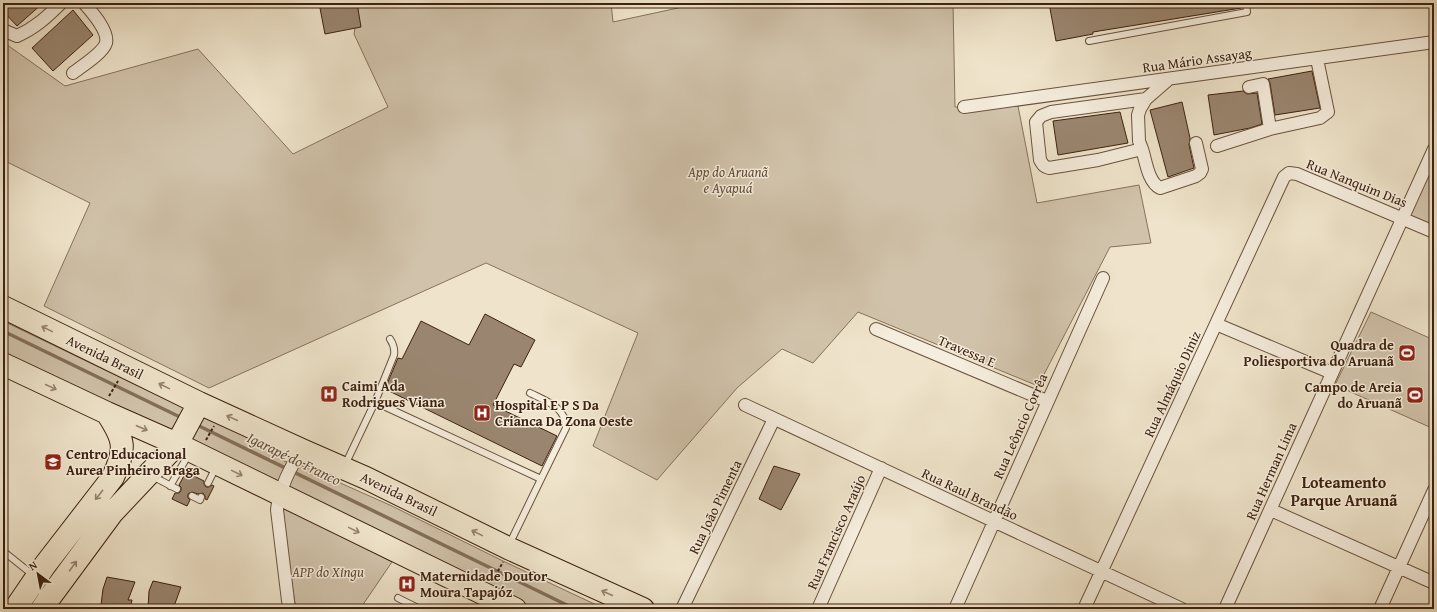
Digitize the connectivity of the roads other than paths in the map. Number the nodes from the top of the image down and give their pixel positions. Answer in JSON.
{"nodes":[{"id":1,"x":61,"y":3,"type":"edge"},
{"id":2,"x":84,"y":3,"type":"edge"},
{"id":3,"x":1246,"y":3,"type":"edge"},
{"id":4,"x":3,"y":30,"type":"edge"},
{"id":5,"x":1089,"y":41,"type":"dead end"},
{"id":6,"x":1434,"y":42,"type":"edge"},
{"id":7,"x":1317,"y":59,"type":"junction"},
{"id":8,"x":73,"y":73,"type":"dead end"},
{"id":9,"x":1169,"y":79,"type":"junction"},
{"id":10,"x":1249,"y":86,"type":"dead end"},
{"id":11,"x":1146,"y":99,"type":"junction"},
{"id":12,"x":964,"y":107,"type":"dead end"},
{"id":13,"x":1270,"y":129,"type":"junction"},
{"id":14,"x":1196,"y":143,"type":"dead end"},
{"id":15,"x":1217,"y":146,"type":"dead end"},
{"id":16,"x":1142,"y":148,"type":"junction"},
{"id":17,"x":1434,"y":149,"type":"edge"},
{"id":18,"x":1289,"y":173,"type":"joint"},
{"id":19,"x":1403,"y":217,"type":"junction"},
{"id":20,"x":1434,"y":232,"type":"edge"},
{"id":21,"x":1103,"y":278,"type":"dead end"},
{"id":22,"x":3,"y":307,"type":"edge"},
{"id":23,"x":1216,"y":324,"type":"junction"},
{"id":24,"x":876,"y":329,"type":"dead end"},
{"id":25,"x":390,"y":340,"type":"dead end"},
{"id":26,"x":3,"y":364,"type":"edge"},
{"id":27,"x":1332,"y":373,"type":"junction"},
{"id":28,"x":530,"y":392,"type":"dead end"},
{"id":29,"x":1047,"y":401,"type":"junction"},
{"id":30,"x":375,"y":402,"type":"junction"},
{"id":31,"x":108,"y":405,"type":"junction"},
{"id":32,"x":745,"y":405,"type":"dead end"},
{"id":33,"x":774,"y":419,"type":"junction"},
{"id":34,"x":191,"y":432,"type":"junction"},
{"id":35,"x":300,"y":456,"type":"junction"},
{"id":36,"x":218,"y":464,"type":"junction"},
{"id":37,"x":344,"y":468,"type":"junction"},
{"id":38,"x":881,"y":468,"type":"junction"},
{"id":39,"x":149,"y":475,"type":"junction"},
{"id":40,"x":541,"y":479,"type":"junction"},
{"id":41,"x":208,"y":483,"type":"dead end"},
{"id":42,"x":170,"y":486,"type":"junction"},
{"id":43,"x":177,"y":489,"type":"dead end"},
{"id":44,"x":1434,"y":490,"type":"edge"},
{"id":45,"x":281,"y":491,"type":"junction"},
{"id":46,"x":192,"y":496,"type":"dead end"},
{"id":47,"x":201,"y":497,"type":"dead end"},
{"id":48,"x":1271,"y":510,"type":"junction"},
{"id":49,"x":994,"y":521,"type":"junction"},
{"id":50,"x":3,"y":551,"type":"edge"},
{"id":51,"x":507,"y":552,"type":"junction"},
{"id":52,"x":1399,"y":567,"type":"junction"},
{"id":53,"x":1102,"y":572,"type":"junction"},
{"id":54,"x":36,"y":578,"type":"junction"},
{"id":55,"x":1434,"y":583,"type":"edge"},
{"id":56,"x":398,"y":598,"type":"dead end"},
{"id":57,"x":15,"y":609,"type":"edge"},
{"id":58,"x":42,"y":609,"type":"edge"},
{"id":59,"x":289,"y":609,"type":"edge"},
{"id":60,"x":420,"y":609,"type":"edge"},
{"id":61,"x":515,"y":609,"type":"edge"},
{"id":62,"x":643,"y":609,"type":"edge"},
{"id":63,"x":682,"y":609,"type":"edge"},
{"id":64,"x":818,"y":609,"type":"edge"},
{"id":65,"x":955,"y":609,"type":"edge"},
{"id":66,"x":1084,"y":609,"type":"edge"},
{"id":67,"x":1182,"y":609,"type":"edge"},
{"id":68,"x":1225,"y":609,"type":"edge"},
{"id":69,"x":1380,"y":609,"type":"edge"}],
"edges":[{"from":1,"to":4,"type":"street"},
{"from":2,"to":8,"type":"street"},
{"from":3,"to":5,"type":"lane"},
{"from":6,"to":7,"type":"street","name":"Rua Mário Assayag"},
{"from":7,"to":9,"type":"street","name":"Rua Mário Assayag"},
{"from":7,"to":13,"type":"street"},
{"from":9,"to":11,"type":"street"},
{"from":9,"to":12,"type":"street","name":"Rua Mário Assayag"},
{"from":10,"to":13,"type":"street"},
{"from":11,"to":16,"type":"street"},
{"from":11,"to":16,"type":"street"},
{"from":13,"to":15,"type":"street"},
{"from":14,"to":16,"type":"street"},
{"from":17,"to":19,"type":"street","name":"Rua Herman Lima"},
{"from":18,"to":19,"type":"street","name":"Rua Nanquim Dias"},
{"from":18,"to":23,"type":"street","name":"Rua Almáquio Diniz"},
{"from":19,"to":20,"type":"street","name":"Rua Nanquim Dias"},
{"from":19,"to":27,"type":"street","name":"Rua Herman Lima"},
{"from":21,"to":29,"type":"street","name":"Rua Leôncio Corrêa"},
{"from":34,"to":22,"type":"highway","name":"Avenida Brasil","one_way":true},
{"from":23,"to":27,"type":"street"},
{"from":23,"to":53,"type":"street","name":"Rua Almáquio Diniz"},
{"from":24,"to":29,"type":"street","name":"Travessa E"},
{"from":25,"to":30,"type":"lane"},
{"from":26,"to":31,"type":"highway","name":"Avenida Brasil","one_way":true},
{"from":27,"to":48,"type":"street","name":"Rua Herman Lima"},
{"from":28,"to":40,"type":"lane"},
{"from":29,"to":49,"type":"street","name":"Rua Leôncio Corrêa"},
{"from":30,"to":37,"type":"lane"},
{"from":30,"to":40,"type":"lane"},
{"from":31,"to":34,"type":"highway","name":"Avenida Brasil","one_way":true},
{"from":31,"to":54,"type":"highway","one_way":true},
{"from":32,"to":33,"type":"street","name":"Rua Raul Brandão"},
{"from":33,"to":38,"type":"street","name":"Rua Raul Brandão"},
{"from":33,"to":63,"type":"street","name":"Rua João Pimenta"},
{"from":35,"to":34,"type":"highway","name":"Avenida Brasil","one_way":true},
{"from":34,"to":36,"type":"highway","name":"Avenida Brasil"},
{"from":34,"to":39,"type":"highway"},
{"from":34,"to":42,"type":"lane"},
{"from":35,"to":37,"type":"highway","name":"Avenida Brasil"},
{"from":35,"to":45,"type":"street"},
{"from":36,"to":41,"type":"lane"},
{"from":36,"to":45,"type":"highway","name":"Avenida Brasil","one_way":true},
{"from":51,"to":37,"type":"highway","name":"Avenida Brasil","one_way":true},
{"from":38,"to":49,"type":"street","name":"Rua Raul Brandão"},
{"from":38,"to":64,"type":"street","name":"Rua Francisco Araújo"},
{"from":39,"to":42,"type":"lane"},
{"from":58,"to":39,"type":"highway","one_way":true},
{"from":40,"to":51,"type":"lane"},
{"from":42,"to":43,"type":"lane"},
{"from":44,"to":52,"type":"street"},
{"from":45,"to":59,"type":"street"},
{"from":45,"to":61,"type":"highway","name":"Avenida Brasil","one_way":true},
{"from":46,"to":47,"type":"lane"},
{"from":48,"to":52,"type":"street"},
{"from":48,"to":68,"type":"street","name":"Rua Herman Lima"},
{"from":49,"to":53,"type":"street","name":"Rua Raul Brandão"},
{"from":49,"to":65,"type":"street","name":"Rua Leôncio Corrêa"},
{"from":50,"to":54,"type":"lane"},
{"from":62,"to":51,"type":"highway","name":"Avenida Brasil","one_way":true},
{"from":52,"to":55,"type":"street"},
{"from":52,"to":69,"type":"street"},
{"from":53,"to":66,"type":"street","name":"Rua Almáquio Diniz"},
{"from":53,"to":67,"type":"street","name":"Rua Raul Brandão"},
{"from":54,"to":57,"type":"highway"},
{"from":56,"to":60,"type":"lane"}]}
